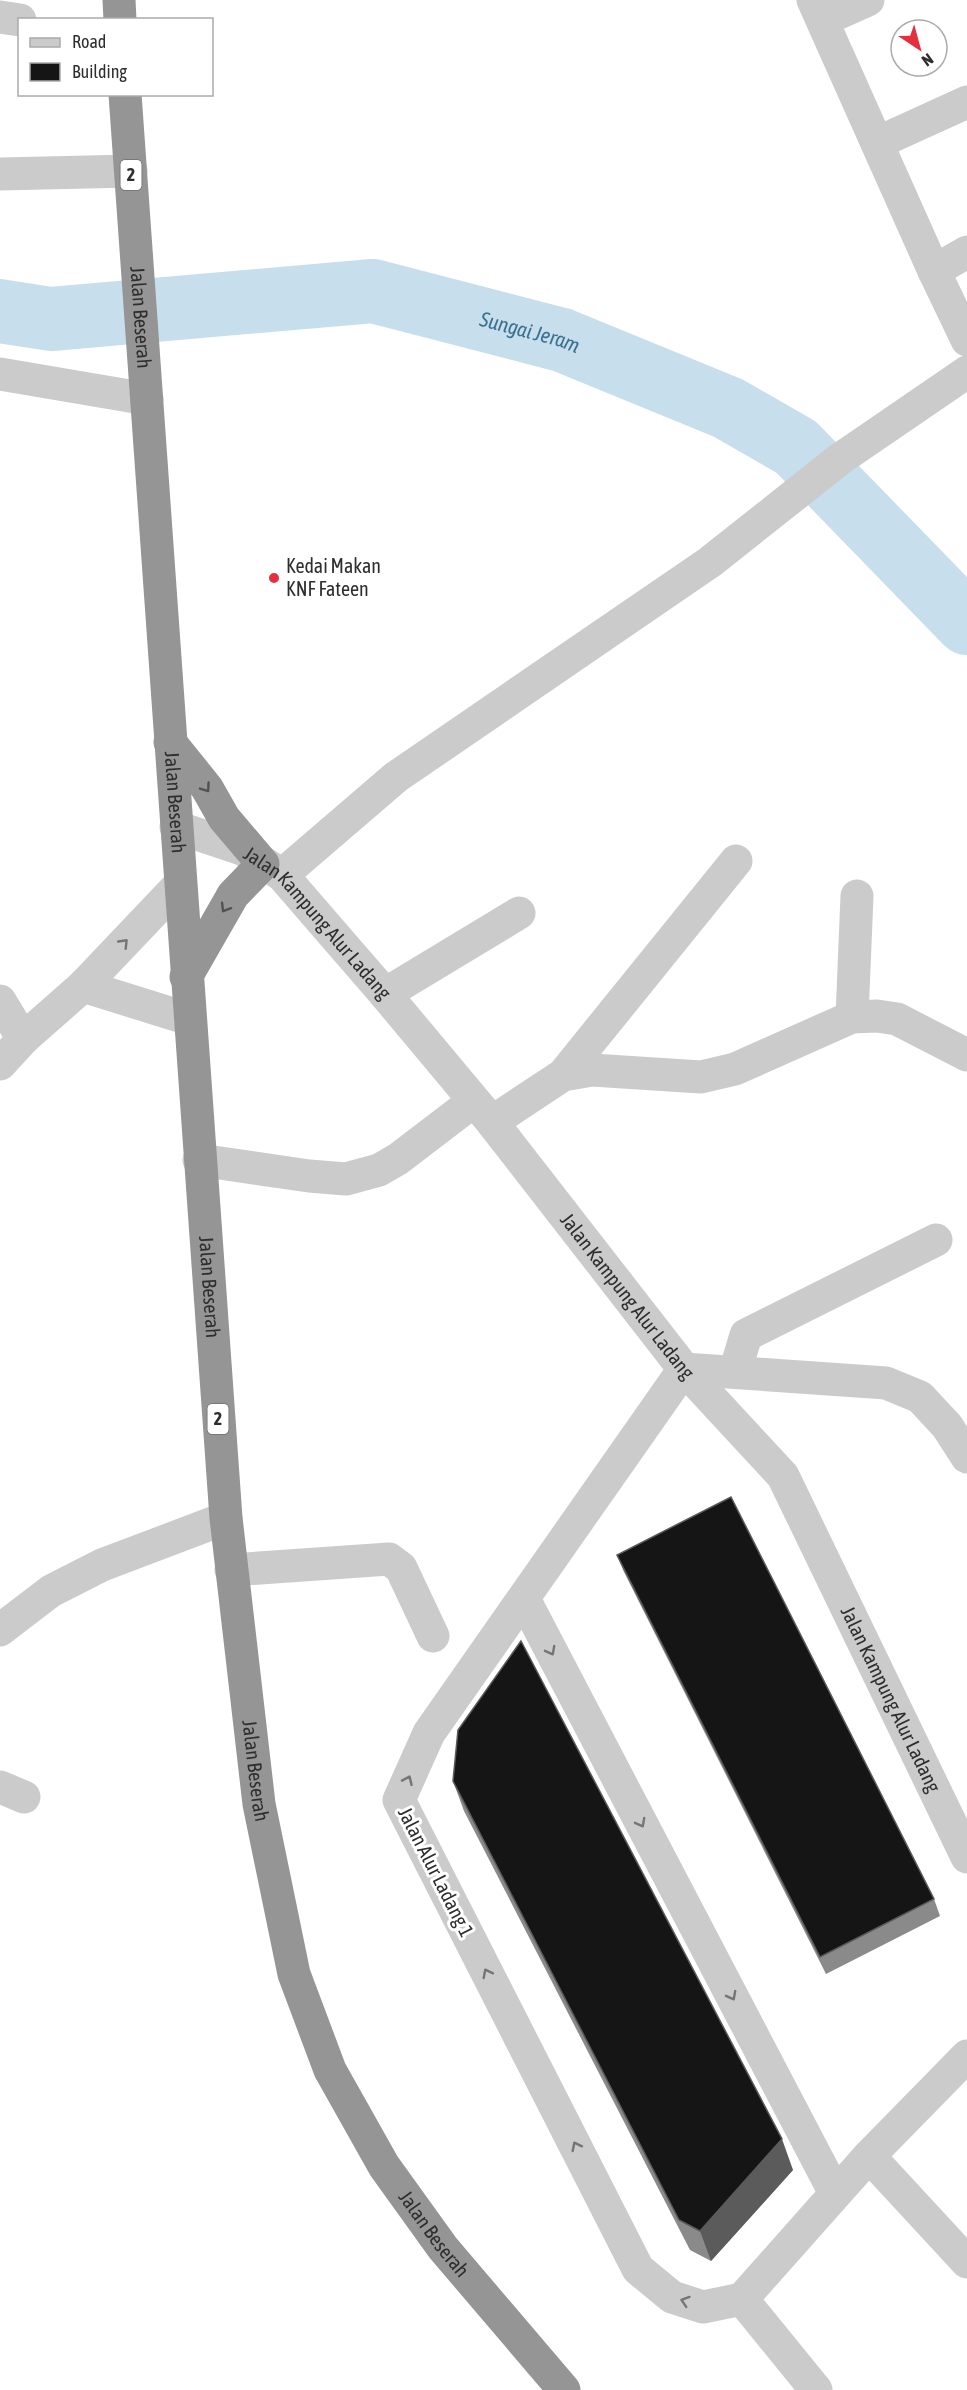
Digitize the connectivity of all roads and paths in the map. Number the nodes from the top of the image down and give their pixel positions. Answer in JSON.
{"nodes":[{"id":1,"x":119,"y":0,"type":"edge"},
{"id":2,"x":868,"y":0,"type":"edge"},
{"id":3,"x":822,"y":8,"type":"edge"},
{"id":4,"x":0,"y":17,"type":"edge"},
{"id":5,"x":120,"y":18,"type":"edge"},
{"id":6,"x":18,"y":20,"type":"edge"},
{"id":7,"x":125,"y":96,"type":"edge"},
{"id":8,"x":967,"y":102,"type":"edge"},
{"id":9,"x":877,"y":143,"type":"junction"},
{"id":10,"x":131,"y":171,"type":"junction"},
{"id":11,"x":0,"y":174,"type":"edge"},
{"id":12,"x":967,"y":252,"type":"edge"},
{"id":13,"x":934,"y":271,"type":"junction"},
{"id":14,"x":967,"y":340,"type":"edge"},
{"id":15,"x":967,"y":372,"type":"edge"},
{"id":16,"x":0,"y":374,"type":"edge"},
{"id":17,"x":147,"y":399,"type":"junction"},
{"id":18,"x":170,"y":742,"type":"junction"},
{"id":19,"x":176,"y":827,"type":"junction"},
{"id":20,"x":736,"y":861,"type":"dead end"},
{"id":21,"x":272,"y":869,"type":"junction"},
{"id":22,"x":180,"y":884,"type":"junction"},
{"id":23,"x":857,"y":896,"type":"dead end"},
{"id":24,"x":519,"y":914,"type":"dead end"},
{"id":25,"x":186,"y":977,"type":"junction"},
{"id":26,"x":83,"y":986,"type":"junction"},
{"id":27,"x":386,"y":994,"type":"junction"},
{"id":28,"x":0,"y":1001,"type":"edge"},
{"id":29,"x":852,"y":1017,"type":"junction"},
{"id":30,"x":189,"y":1019,"type":"junction"},
{"id":31,"x":23,"y":1039,"type":"junction"},
{"id":32,"x":961,"y":1042,"type":"edge"},
{"id":33,"x":0,"y":1064,"type":"edge"},
{"id":34,"x":563,"y":1075,"type":"junction"},
{"id":35,"x":483,"y":1111,"type":"junction"},
{"id":36,"x":199,"y":1160,"type":"junction"},
{"id":37,"x":936,"y":1240,"type":"dead end"},
{"id":38,"x":684,"y":1369,"type":"junction"},
{"id":39,"x":735,"y":1372,"type":"junction"},
{"id":40,"x":967,"y":1457,"type":"edge"},
{"id":41,"x":226,"y":1518,"type":"junction"},
{"id":42,"x":231,"y":1570,"type":"junction"},
{"id":43,"x":524,"y":1599,"type":"junction"},
{"id":44,"x":0,"y":1630,"type":"edge"},
{"id":45,"x":433,"y":1636,"type":"dead end"},
{"id":46,"x":967,"y":1857,"type":"edge"},
{"id":47,"x":967,"y":2056,"type":"edge"},
{"id":48,"x":869,"y":2156,"type":"junction"},
{"id":49,"x":835,"y":2193,"type":"junction"},
{"id":50,"x":967,"y":2262,"type":"edge"},
{"id":51,"x":742,"y":2299,"type":"junction"},
{"id":52,"x":564,"y":2390,"type":"edge"},
{"id":53,"x":816,"y":2390,"type":"edge"}],
"edges":[{"from":1,"to":5,"type":"highway"},
{"from":2,"to":3,"type":"street"},
{"from":3,"to":9,"type":"street"},
{"from":4,"to":6,"type":"street"},
{"from":7,"to":10,"type":"highway","name":"Jalan Beserah","number":"2"},
{"from":8,"to":9,"type":"street"},
{"from":9,"to":13,"type":"street"},
{"from":10,"to":11,"type":"street"},
{"from":10,"to":17,"type":"highway","name":"Jalan Beserah","number":"2"},
{"from":12,"to":13,"type":"street"},
{"from":13,"to":14,"type":"street"},
{"from":15,"to":21,"type":"street"},
{"from":16,"to":17,"type":"street"},
{"from":17,"to":18,"type":"highway","name":"Jalan Beserah","number":"2"},
{"from":18,"to":19,"type":"highway","name":"Jalan Beserah","number":"2"},
{"from":18,"to":21,"type":"highway","one_way":true},
{"from":19,"to":21,"type":"street","name":"Jalan Kampung Alur Ladang"},
{"from":19,"to":22,"type":"highway","name":"Jalan Beserah","number":"2"},
{"from":20,"to":34,"type":"street"},
{"from":21,"to":25,"type":"highway","one_way":true},
{"from":21,"to":27,"type":"street","name":"Jalan Kampung Alur Ladang"},
{"from":22,"to":25,"type":"highway","name":"Jalan Beserah","number":"2"},
{"from":26,"to":22,"type":"street","one_way":true},
{"from":23,"to":29,"type":"street"},
{"from":24,"to":27,"type":"street"},
{"from":25,"to":30,"type":"highway","name":"Jalan Beserah","number":"2"},
{"from":26,"to":30,"type":"street"},
{"from":26,"to":31,"type":"street"},
{"from":27,"to":35,"type":"street","name":"Jalan Kampung Alur Ladang"},
{"from":28,"to":31,"type":"street"},
{"from":29,"to":32,"type":"street"},
{"from":29,"to":34,"type":"street"},
{"from":30,"to":36,"type":"highway","name":"Jalan Beserah","number":"2"},
{"from":31,"to":33,"type":"street"},
{"from":34,"to":35,"type":"street"},
{"from":35,"to":36,"type":"street"},
{"from":35,"to":38,"type":"street","name":"Jalan Kampung Alur Ladang"},
{"from":36,"to":41,"type":"highway","name":"Jalan Beserah","number":"2"},
{"from":37,"to":39,"type":"street"},
{"from":38,"to":39,"type":"street"},
{"from":38,"to":43,"type":"street","name":"Jalan Alur Ladang 1"},
{"from":38,"to":46,"type":"street","name":"Jalan Kampung Alur Ladang"},
{"from":39,"to":40,"type":"street"},
{"from":41,"to":42,"type":"highway","name":"Jalan Beserah","number":"2"},
{"from":41,"to":44,"type":"street"},
{"from":42,"to":45,"type":"street"},
{"from":42,"to":52,"type":"highway","name":"Jalan Beserah","number":"2"},
{"from":43,"to":49,"type":"street","one_way":true},
{"from":51,"to":43,"type":"street","name":"Jalan Alur Ladang 1","one_way":true},
{"from":47,"to":48,"type":"street"},
{"from":48,"to":49,"type":"street"},
{"from":48,"to":50,"type":"street"},
{"from":49,"to":51,"type":"street"},
{"from":51,"to":53,"type":"street"}]}
